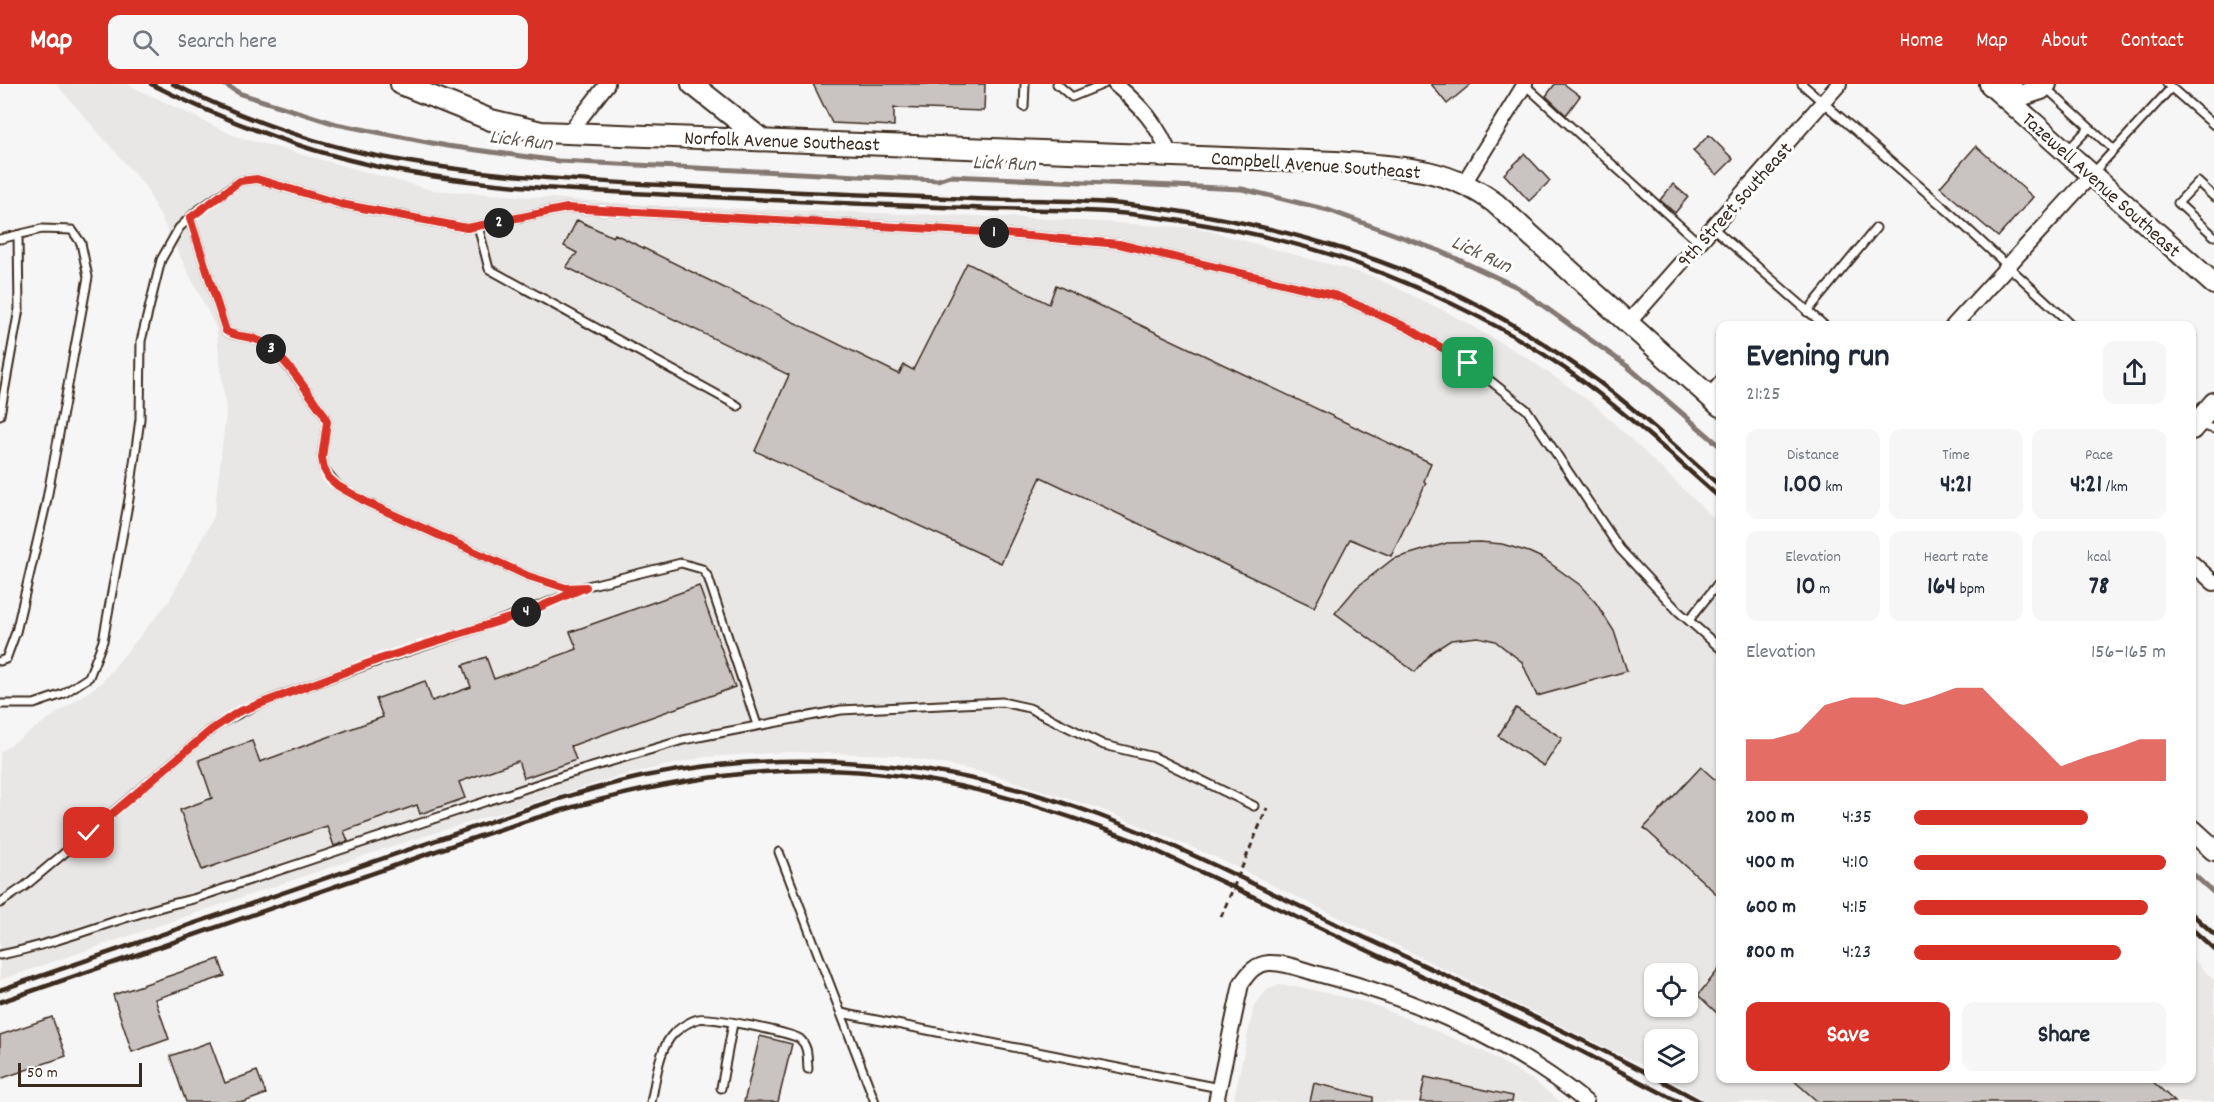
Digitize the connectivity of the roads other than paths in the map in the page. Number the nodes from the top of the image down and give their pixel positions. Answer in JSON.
{"nodes":[{"id":1,"x":401,"y":84,"type":"edge"},
{"id":2,"x":607,"y":84,"type":"edge"},
{"id":3,"x":692,"y":84,"type":"edge"},
{"id":4,"x":1025,"y":84,"type":"edge"},
{"id":5,"x":1057,"y":84,"type":"edge"},
{"id":6,"x":1104,"y":84,"type":"edge"},
{"id":7,"x":1115,"y":84,"type":"edge"},
{"id":8,"x":1802,"y":84,"type":"edge"},
{"id":9,"x":1839,"y":84,"type":"edge"},
{"id":10,"x":1990,"y":84,"type":"edge"},
{"id":11,"x":1525,"y":85,"type":"edge"},
{"id":12,"x":2045,"y":85,"type":"edge"},
{"id":13,"x":2169,"y":86,"type":"edge"},
{"id":14,"x":2009,"y":92,"type":"edge"},
{"id":15,"x":1824,"y":103,"type":"junction"},
{"id":16,"x":1024,"y":107,"type":"dead end"},
{"id":17,"x":2214,"y":125,"type":"edge"},
{"id":18,"x":2089,"y":128,"type":"junction"},
{"id":19,"x":568,"y":134,"type":"junction"},
{"id":20,"x":760,"y":138,"type":"junction"},
{"id":21,"x":2114,"y":150,"type":"junction"},
{"id":22,"x":2066,"y":152,"type":"junction"},
{"id":23,"x":1170,"y":156,"type":"junction"},
{"id":24,"x":2091,"y":175,"type":"junction"},
{"id":25,"x":1464,"y":183,"type":"junction"},
{"id":26,"x":2214,"y":196,"type":"edge"},
{"id":27,"x":190,"y":218,"type":"junction"},
{"id":28,"x":478,"y":226,"type":"junction"},
{"id":29,"x":1712,"y":228,"type":"junction"},
{"id":30,"x":1876,"y":228,"type":"dead end"},
{"id":31,"x":18,"y":235,"type":"junction"},
{"id":32,"x":2214,"y":236,"type":"edge"},
{"id":33,"x":0,"y":239,"type":"edge"},
{"id":34,"x":1699,"y":243,"type":"junction"},
{"id":35,"x":2006,"y":266,"type":"junction"},
{"id":36,"x":2214,"y":284,"type":"edge"},
{"id":37,"x":1807,"y":312,"type":"junction"},
{"id":38,"x":1818,"y":321,"type":"edge"},
{"id":39,"x":1957,"y":321,"type":"edge"},
{"id":40,"x":2067,"y":321,"type":"edge"},
{"id":41,"x":1628,"y":323,"type":"junction"},
{"id":42,"x":1714,"y":400,"type":"edge"},
{"id":43,"x":2214,"y":403,"type":"edge"},
{"id":44,"x":738,"y":406,"type":"dead end"},
{"id":45,"x":0,"y":415,"type":"edge"},
{"id":46,"x":2198,"y":426,"type":"edge"},
{"id":47,"x":2196,"y":567,"type":"edge"},
{"id":48,"x":2214,"y":583,"type":"edge"},
{"id":49,"x":1716,"y":586,"type":"edge"},
{"id":50,"x":586,"y":587,"type":"junction"},
{"id":51,"x":1689,"y":620,"type":"junction"},
{"id":52,"x":1716,"y":644,"type":"edge"},
{"id":53,"x":0,"y":661,"type":"edge"},
{"id":54,"x":0,"y":704,"type":"edge"},
{"id":55,"x":757,"y":725,"type":"junction"},
{"id":56,"x":1254,"y":806,"type":"dead end"},
{"id":57,"x":2196,"y":834,"type":"edge"},
{"id":58,"x":2214,"y":850,"type":"edge"},
{"id":59,"x":779,"y":852,"type":"dead end"},
{"id":60,"x":0,"y":903,"type":"edge"},
{"id":61,"x":0,"y":955,"type":"edge"},
{"id":62,"x":841,"y":1013,"type":"junction"},
{"id":63,"x":734,"y":1023,"type":"junction"},
{"id":64,"x":808,"y":1069,"type":"dead end"},
{"id":65,"x":721,"y":1088,"type":"dead end"},
{"id":66,"x":1218,"y":1095,"type":"edge"},
{"id":67,"x":651,"y":1102,"type":"edge"},
{"id":68,"x":875,"y":1102,"type":"edge"},
{"id":69,"x":1586,"y":1102,"type":"edge"}],
"edges":[{"from":1,"to":19,"type":"street","name":"Norfolk Avenue Southeast"},
{"from":2,"to":19,"type":"street"},
{"from":3,"to":20,"type":"street"},
{"from":4,"to":16,"type":"lane"},
{"from":5,"to":6,"type":"lane"},
{"from":7,"to":23,"type":"street"},
{"from":8,"to":15,"type":"lane"},
{"from":9,"to":15,"type":"street","name":"9th Street Southeast"},
{"from":10,"to":14,"type":"street","name":"Tazewell Avenue Southeast"},
{"from":11,"to":25,"type":"street"},
{"from":11,"to":34,"type":"lane"},
{"from":12,"to":14,"type":"street"},
{"from":12,"to":18,"type":"lane"},
{"from":13,"to":17,"type":"lane"},
{"from":13,"to":21,"type":"lane"},
{"from":14,"to":22,"type":"street","name":"Tazewell Avenue Southeast"},
{"from":15,"to":29,"type":"street","name":"9th Street Southeast"},
{"from":15,"to":35,"type":"lane"},
{"from":18,"to":21,"type":"lane"},
{"from":18,"to":22,"type":"lane"},
{"from":19,"to":20,"type":"street","name":"Norfolk Avenue Southeast"},
{"from":20,"to":23,"type":"street","name":"Norfolk Avenue Southeast"},
{"from":21,"to":24,"type":"lane"},
{"from":22,"to":24,"type":"street","name":"Tazewell Avenue Southeast"},
{"from":23,"to":25,"type":"street","name":"Campbell Avenue Southeast"},
{"from":24,"to":35,"type":"street"},
{"from":24,"to":36,"type":"street","name":"Tazewell Avenue Southeast"},
{"from":25,"to":41,"type":"street","name":"Campbell Avenue Southeast"},
{"from":26,"to":32,"type":"lane"},
{"from":27,"to":28,"type":"lane"},
{"from":27,"to":50,"type":"lane"},
{"from":27,"to":54,"type":"lane"},
{"from":28,"to":44,"type":"lane"},
{"from":28,"to":51,"type":"lane"},
{"from":29,"to":34,"type":"street","name":"9th Street Southeast"},
{"from":29,"to":37,"type":"lane"},
{"from":30,"to":37,"type":"lane"},
{"from":31,"to":33,"type":"lane"},
{"from":31,"to":45,"type":"lane"},
{"from":31,"to":53,"type":"lane"},
{"from":34,"to":41,"type":"street","name":"9th Street Southeast"},
{"from":35,"to":39,"type":"street"},
{"from":35,"to":40,"type":"lane"},
{"from":37,"to":38,"type":"lane"},
{"from":41,"to":42,"type":"street","name":"Campbell Avenue Southeast"},
{"from":43,"to":46,"type":"street"},
{"from":47,"to":48,"type":"street"},
{"from":49,"to":51,"type":"lane"},
{"from":50,"to":55,"type":"lane"},
{"from":50,"to":60,"type":"lane"},
{"from":51,"to":52,"type":"lane"},
{"from":55,"to":56,"type":"lane"},
{"from":55,"to":61,"type":"lane"},
{"from":57,"to":58,"type":"street"},
{"from":59,"to":62,"type":"lane"},
{"from":62,"to":66,"type":"lane"},
{"from":62,"to":68,"type":"lane"},
{"from":63,"to":64,"type":"lane"},
{"from":63,"to":65,"type":"lane"},
{"from":63,"to":67,"type":"lane"},
{"from":66,"to":69,"type":"street"}]}
